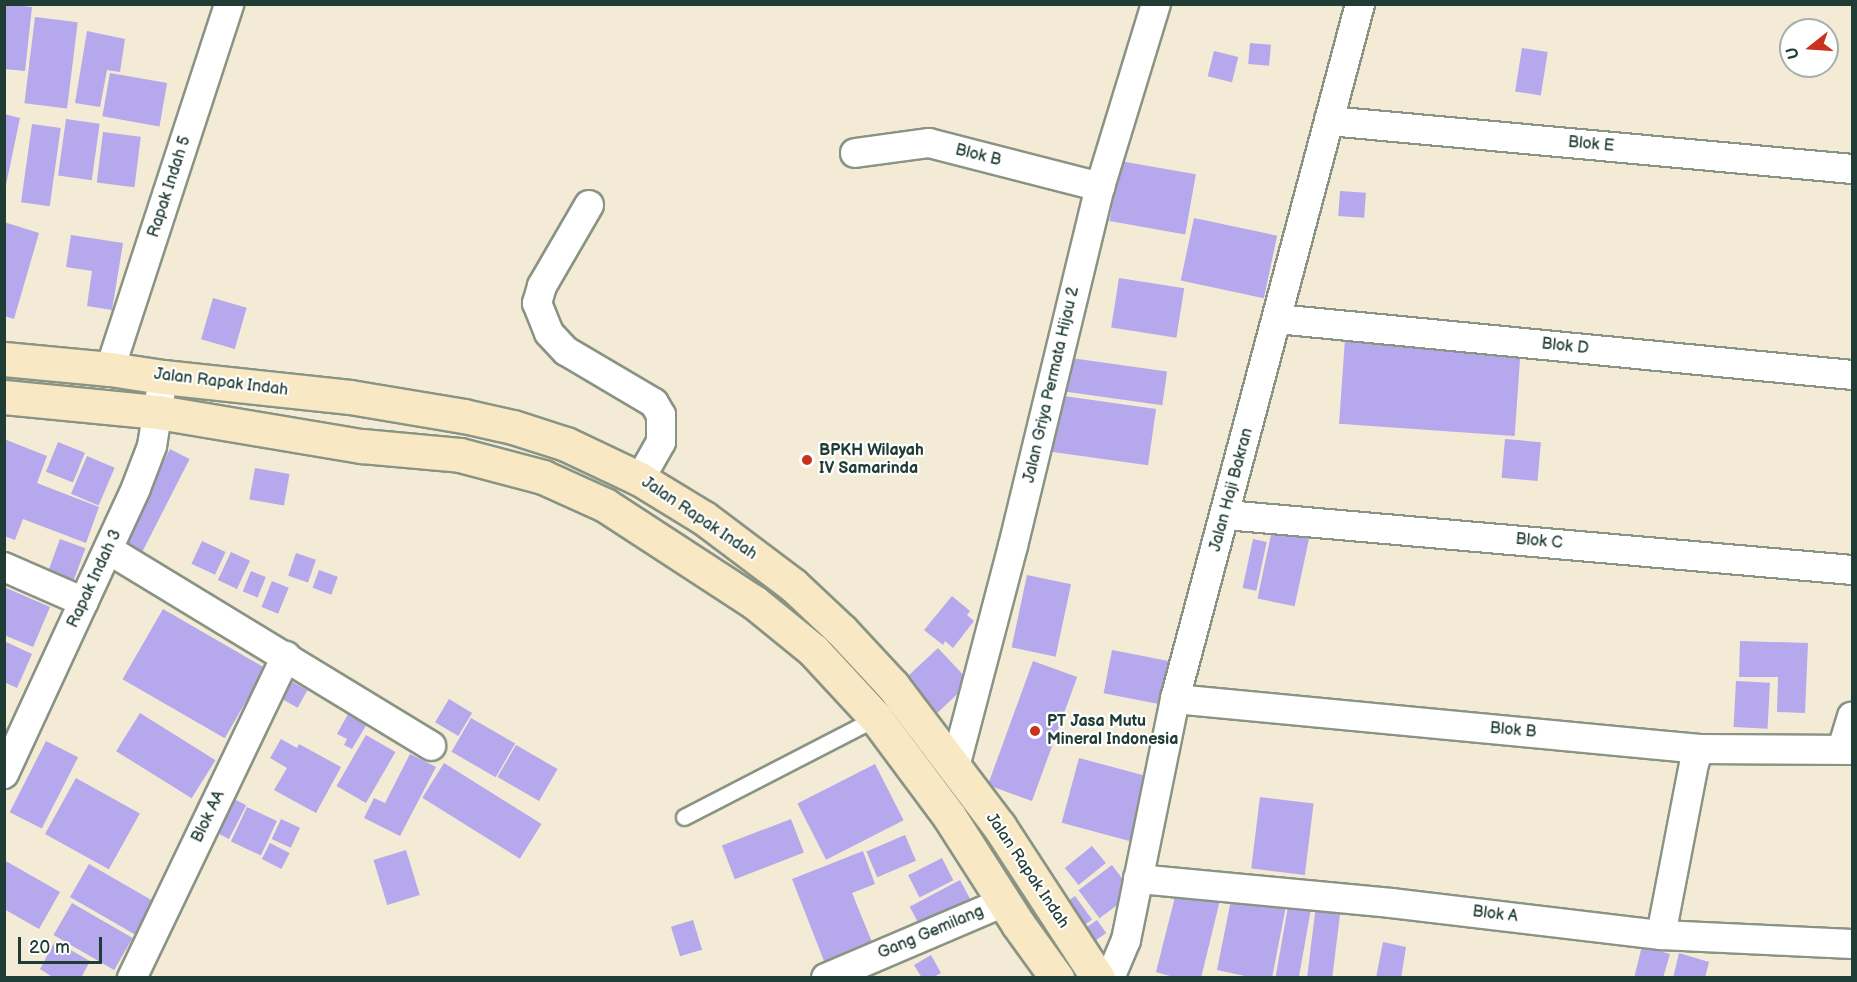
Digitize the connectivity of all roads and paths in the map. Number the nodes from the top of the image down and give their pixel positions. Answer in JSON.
{"nodes":[{"id":1,"x":229,"y":4,"type":"edge"},
{"id":2,"x":1156,"y":4,"type":"edge"},
{"id":3,"x":1360,"y":4,"type":"edge"},
{"id":4,"x":1329,"y":121,"type":"junction"},
{"id":5,"x":855,"y":153,"type":"dead end"},
{"id":6,"x":1852,"y":169,"type":"edge"},
{"id":7,"x":1100,"y":187,"type":"junction"},
{"id":8,"x":589,"y":205,"type":"dead end"},
{"id":9,"x":1277,"y":319,"type":"junction"},
{"id":10,"x":4,"y":359,"type":"edge"},
{"id":11,"x":111,"y":369,"type":"junction"},
{"id":12,"x":1852,"y":375,"type":"edge"},
{"id":13,"x":164,"y":377,"type":"junction"},
{"id":14,"x":4,"y":397,"type":"edge"},
{"id":15,"x":158,"y":412,"type":"junction"},
{"id":16,"x":640,"y":479,"type":"junction"},
{"id":17,"x":1226,"y":515,"type":"junction"},
{"id":18,"x":704,"y":518,"type":"junction"},
{"id":19,"x":109,"y":550,"type":"junction"},
{"id":20,"x":678,"y":551,"type":"junction"},
{"id":21,"x":4,"y":567,"type":"edge"},
{"id":22,"x":1852,"y":570,"type":"edge"},
{"id":23,"x":84,"y":602,"type":"junction"},
{"id":24,"x":286,"y":656,"type":"junction"},
{"id":25,"x":1175,"y":699,"type":"junction"},
{"id":26,"x":1852,"y":717,"type":"edge"},
{"id":27,"x":876,"y":718,"type":"junction"},
{"id":28,"x":431,"y":746,"type":"dead end"},
{"id":29,"x":1700,"y":749,"type":"junction"},
{"id":30,"x":1847,"y":750,"type":"edge"},
{"id":31,"x":956,"y":767,"type":"junction"},
{"id":32,"x":4,"y":774,"type":"edge"},
{"id":33,"x":684,"y":817,"type":"dead end"},
{"id":34,"x":1138,"y":879,"type":"junction"},
{"id":35,"x":1004,"y":903,"type":"junction"},
{"id":36,"x":1661,"y":935,"type":"junction"},
{"id":37,"x":1852,"y":944,"type":"edge"},
{"id":38,"x":132,"y":978,"type":"edge"},
{"id":39,"x":826,"y":978,"type":"edge"},
{"id":40,"x":1057,"y":978,"type":"edge"},
{"id":41,"x":1098,"y":978,"type":"edge"},
{"id":42,"x":1110,"y":978,"type":"edge"}],
"edges":[{"from":1,"to":11,"type":"street","name":"Rapak Indah 5"},
{"from":2,"to":7,"type":"street","name":"Jalan Griya Permata Hijau 2"},
{"from":3,"to":4,"type":"street","name":"Jalan Haji Bakran"},
{"from":4,"to":6,"type":"street","name":"Blok E"},
{"from":4,"to":9,"type":"street","name":"Jalan Haji Bakran"},
{"from":5,"to":7,"type":"street","name":"Blok B"},
{"from":7,"to":31,"type":"street","name":"Jalan Griya Permata Hijau 2"},
{"from":8,"to":16,"type":"street"},
{"from":9,"to":12,"type":"street","name":"Blok D"},
{"from":9,"to":17,"type":"street","name":"Jalan Haji Bakran"},
{"from":10,"to":11,"type":"main road","name":"Jalan Rapak Indah"},
{"from":11,"to":13,"type":"main road","name":"Jalan Rapak Indah"},
{"from":13,"to":15,"type":"street","name":"Rapak Indah 3"},
{"from":13,"to":16,"type":"main road","name":"Jalan Rapak Indah"},
{"from":14,"to":15,"type":"main road"},
{"from":15,"to":19,"type":"street","name":"Rapak Indah 3"},
{"from":15,"to":20,"type":"main road"},
{"from":16,"to":18,"type":"main road","name":"Jalan Rapak Indah"},
{"from":17,"to":22,"type":"street","name":"Blok C"},
{"from":17,"to":25,"type":"street","name":"Jalan Haji Bakran"},
{"from":18,"to":20,"type":"main road"},
{"from":18,"to":31,"type":"main road","name":"Jalan Rapak Indah"},
{"from":19,"to":23,"type":"street","name":"Rapak Indah 3"},
{"from":19,"to":24,"type":"street"},
{"from":20,"to":27,"type":"main road"},
{"from":21,"to":23,"type":"street"},
{"from":23,"to":32,"type":"street","name":"Rapak Indah 3"},
{"from":24,"to":28,"type":"street"},
{"from":24,"to":38,"type":"street","name":"Blok AA"},
{"from":25,"to":29,"type":"street","name":"Blok B"},
{"from":25,"to":34,"type":"street","name":"Jalan Haji Bakran"},
{"from":26,"to":30,"type":"street"},
{"from":27,"to":33,"type":"lane"},
{"from":27,"to":35,"type":"main road"},
{"from":29,"to":30,"type":"street","name":"Blok B"},
{"from":29,"to":36,"type":"street"},
{"from":31,"to":41,"type":"main road","name":"Jalan Rapak Indah"},
{"from":34,"to":36,"type":"street","name":"Blok A"},
{"from":34,"to":42,"type":"street","name":"Jalan Haji Bakran"},
{"from":35,"to":39,"type":"street","name":"Gang Gemilang"},
{"from":35,"to":40,"type":"main road"},
{"from":36,"to":37,"type":"street","name":"Blok A"}]}
